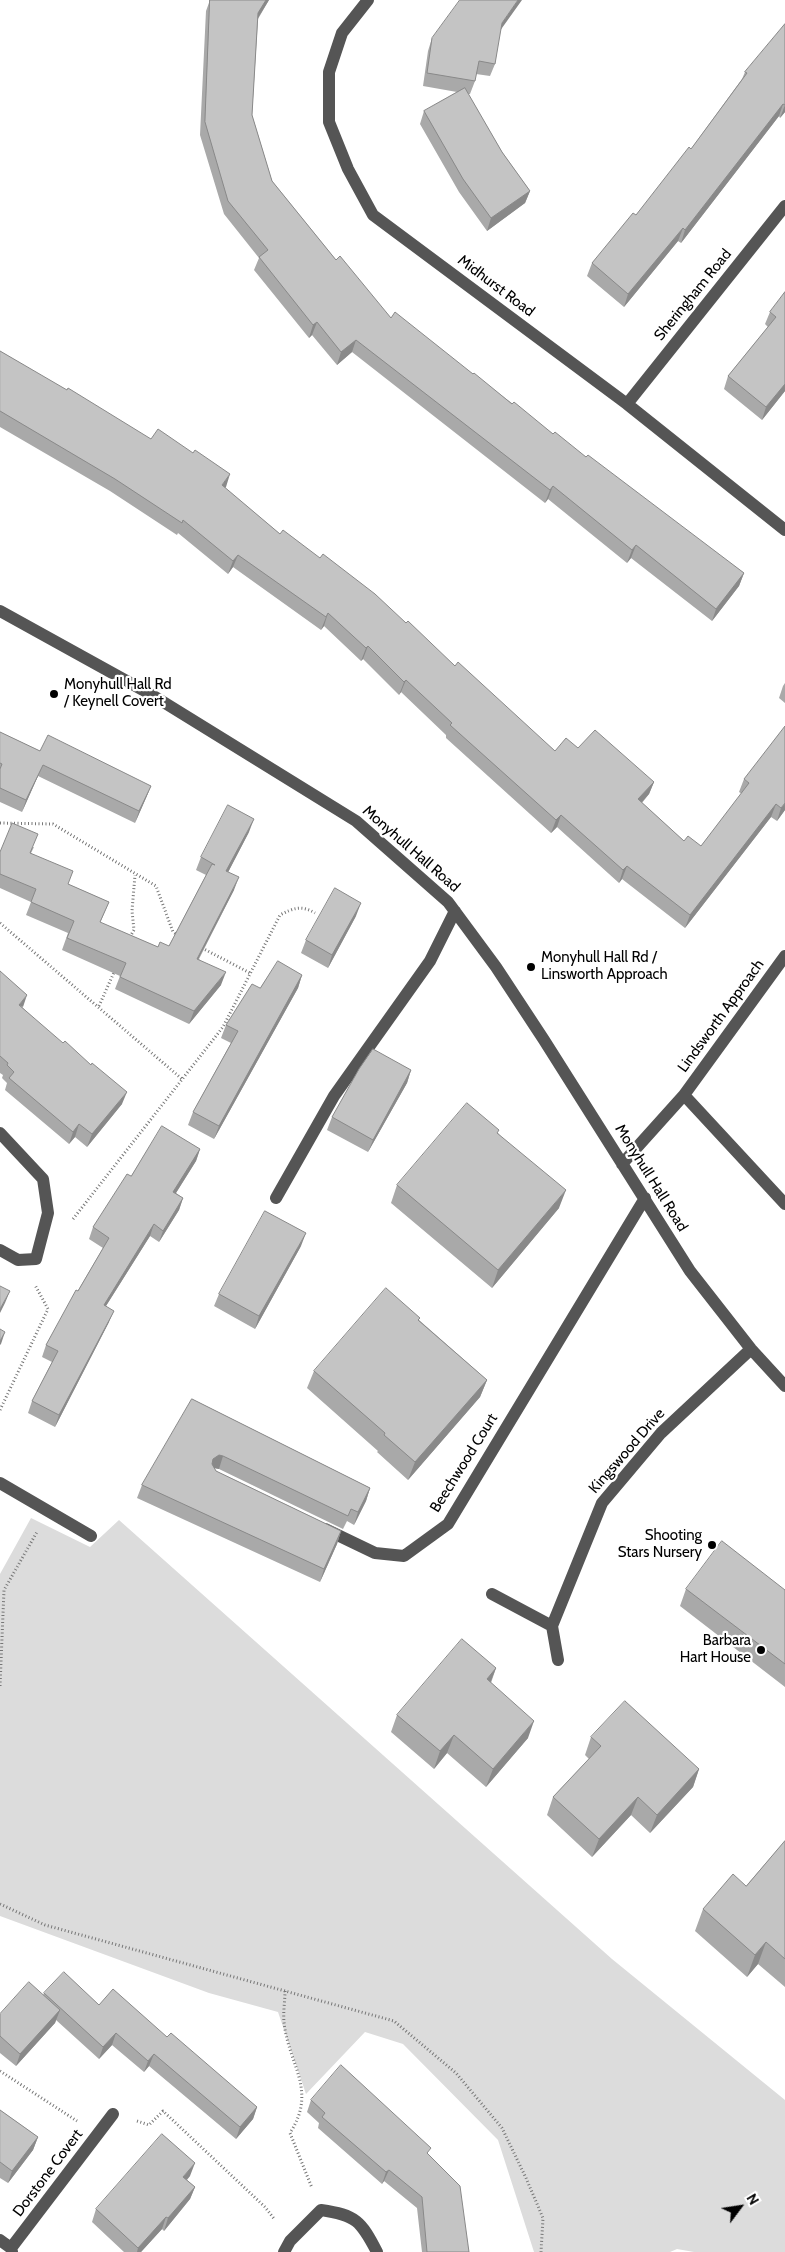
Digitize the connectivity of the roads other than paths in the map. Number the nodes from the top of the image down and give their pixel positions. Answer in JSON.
{"nodes":[{"id":1,"x":368,"y":0,"type":"edge"},
{"id":2,"x":785,"y":206,"type":"edge"},
{"id":3,"x":627,"y":404,"type":"junction"},
{"id":4,"x":785,"y":530,"type":"edge"},
{"id":5,"x":0,"y":611,"type":"edge"},
{"id":6,"x":456,"y":911,"type":"junction"},
{"id":7,"x":785,"y":956,"type":"edge"},
{"id":8,"x":684,"y":1095,"type":"junction"},
{"id":9,"x":0,"y":1133,"type":"edge"},
{"id":10,"x":622,"y":1164,"type":"junction"},
{"id":11,"x":276,"y":1198,"type":"dead end"},
{"id":12,"x":645,"y":1198,"type":"junction"},
{"id":13,"x":785,"y":1204,"type":"edge"},
{"id":14,"x":0,"y":1250,"type":"edge"},
{"id":15,"x":751,"y":1349,"type":"junction"},
{"id":16,"x":785,"y":1386,"type":"edge"},
{"id":17,"x":0,"y":1483,"type":"edge"},
{"id":18,"x":313,"y":1523,"type":"edge"},
{"id":19,"x":91,"y":1536,"type":"dead end"},
{"id":20,"x":492,"y":1594,"type":"dead end"},
{"id":21,"x":552,"y":1626,"type":"junction"},
{"id":22,"x":558,"y":1660,"type":"dead end"},
{"id":23,"x":113,"y":2114,"type":"road end"},
{"id":24,"x":0,"y":2240,"type":"edge"},
{"id":25,"x":287,"y":2246,"type":"edge"},
{"id":26,"x":11,"y":2250,"type":"edge"},
{"id":27,"x":376,"y":2252,"type":"edge"}],
"edges":[{"from":1,"to":3,"type":"street","name":"Midhurst Road"},
{"from":2,"to":3,"type":"street","name":"Sheringham Road"},
{"from":3,"to":4,"type":"street","name":"Midhurst Road"},
{"from":5,"to":6,"type":"street","name":"Monyhull Hall Road"},
{"from":6,"to":10,"type":"street","name":"Monyhull Hall Road"},
{"from":6,"to":11,"type":"street"},
{"from":7,"to":8,"type":"street","name":"Lindsworth Approach"},
{"from":8,"to":10,"type":"street","name":"Lindsworth Approach"},
{"from":8,"to":13,"type":"street","name":"Lindsworth Approach"},
{"from":9,"to":14,"type":"street"},
{"from":10,"to":12,"type":"street","name":"Monyhull Hall Road"},
{"from":12,"to":15,"type":"street","name":"Monyhull Hall Road"},
{"from":12,"to":18,"type":"street","name":"Beechwood Court"},
{"from":15,"to":16,"type":"street","name":"Monyhull Hall Road"},
{"from":15,"to":21,"type":"street","name":"Kingswood Drive"},
{"from":17,"to":19,"type":"street"},
{"from":20,"to":21,"type":"street"},
{"from":21,"to":22,"type":"street"},
{"from":23,"to":26,"type":"street","name":"Dorstone Covert"},
{"from":24,"to":26,"type":"street"},
{"from":25,"to":27,"type":"street"}]}
